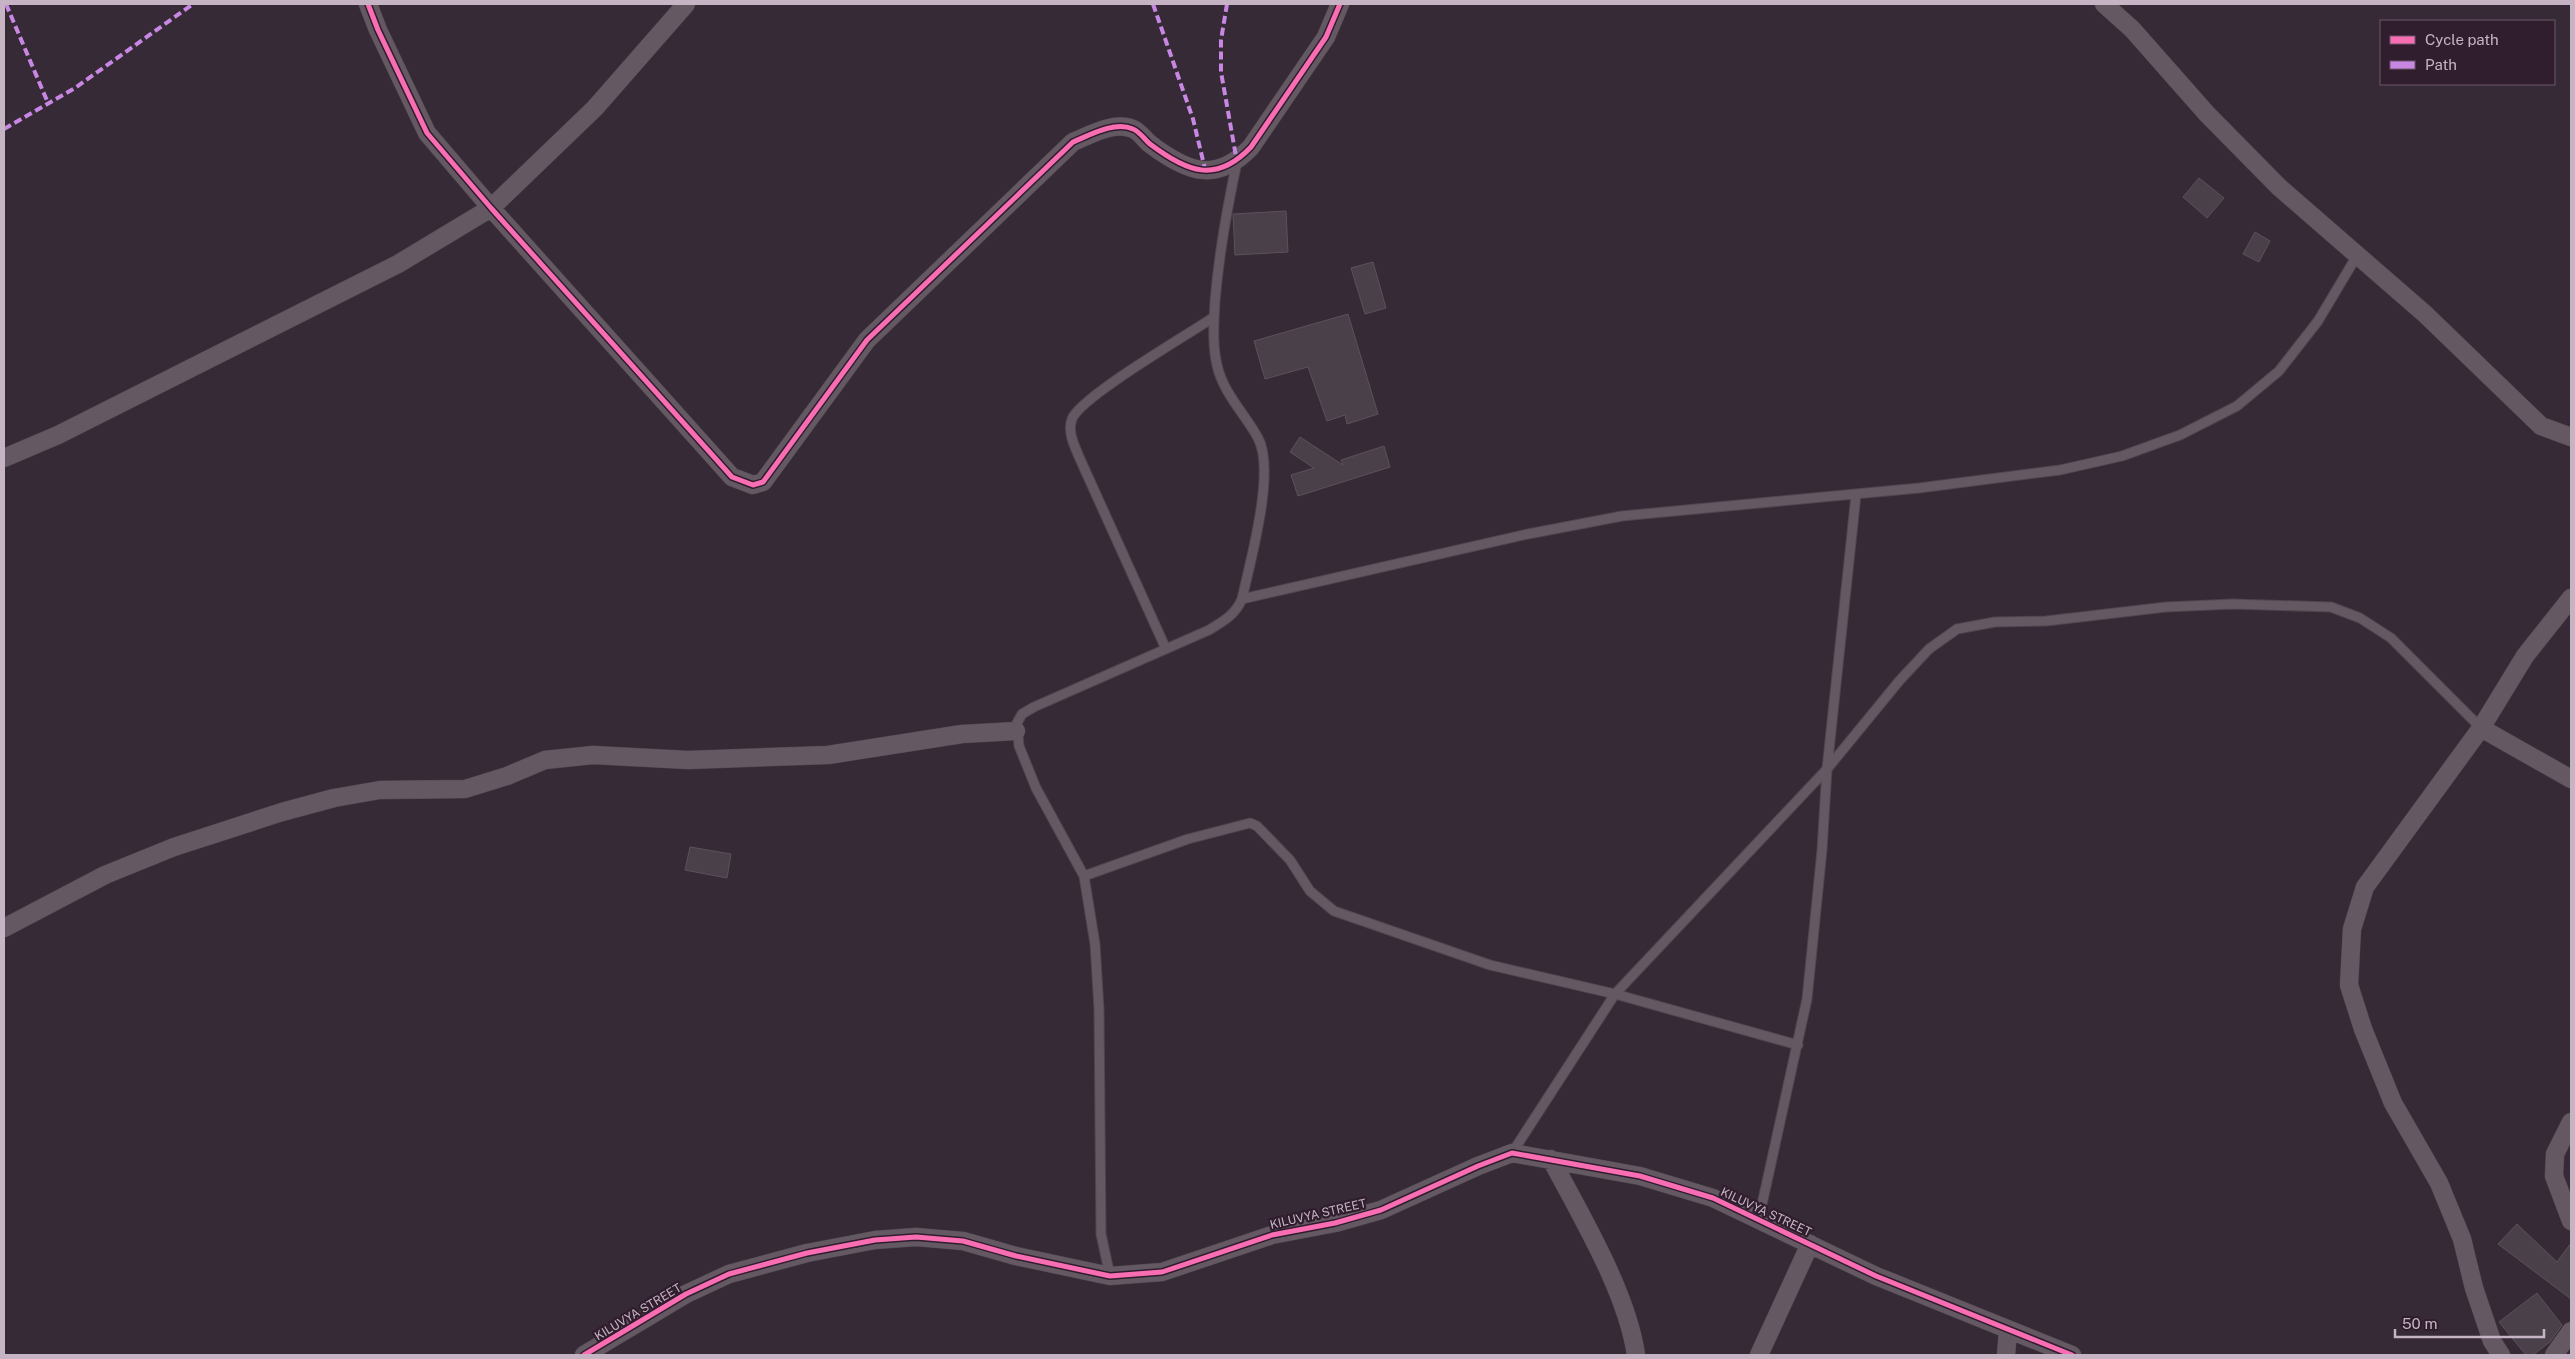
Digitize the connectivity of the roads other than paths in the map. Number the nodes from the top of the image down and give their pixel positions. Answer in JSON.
{"nodes":[{"id":1,"x":368,"y":4,"type":"edge"},
{"id":2,"x":686,"y":4,"type":"edge"},
{"id":3,"x":1340,"y":4,"type":"edge"},
{"id":4,"x":2104,"y":4,"type":"edge"},
{"id":5,"x":1237,"y":162,"type":"junction"},
{"id":6,"x":491,"y":208,"type":"junction"},
{"id":7,"x":2358,"y":254,"type":"junction"},
{"id":8,"x":1214,"y":317,"type":"junction"},
{"id":9,"x":2571,"y":436,"type":"edge"},
{"id":10,"x":4,"y":458,"type":"edge"},
{"id":11,"x":1856,"y":495,"type":"junction"},
{"id":12,"x":2571,"y":598,"type":"edge"},
{"id":13,"x":1242,"y":599,"type":"junction"},
{"id":14,"x":1166,"y":649,"type":"junction"},
{"id":15,"x":2481,"y":728,"type":"junction"},
{"id":16,"x":1016,"y":731,"type":"junction"},
{"id":17,"x":1827,"y":768,"type":"junction"},
{"id":18,"x":2571,"y":779,"type":"edge"},
{"id":19,"x":1084,"y":876,"type":"junction"},
{"id":20,"x":4,"y":928,"type":"edge"},
{"id":21,"x":1615,"y":994,"type":"junction"},
{"id":22,"x":1798,"y":1045,"type":"junction"},
{"id":23,"x":2571,"y":1122,"type":"edge"},
{"id":24,"x":1512,"y":1153,"type":"junction"},
{"id":25,"x":1551,"y":1159,"type":"junction"},
{"id":26,"x":1759,"y":1218,"type":"junction"},
{"id":27,"x":2571,"y":1221,"type":"edge"},
{"id":28,"x":1810,"y":1244,"type":"junction"},
{"id":29,"x":1110,"y":1276,"type":"junction"},
{"id":30,"x":2008,"y":1330,"type":"junction"},
{"id":31,"x":2571,"y":1331,"type":"edge"},
{"id":32,"x":584,"y":1355,"type":"edge"},
{"id":33,"x":1636,"y":1355,"type":"edge"},
{"id":34,"x":1759,"y":1355,"type":"edge"},
{"id":35,"x":2006,"y":1355,"type":"edge"},
{"id":36,"x":2072,"y":1355,"type":"edge"},
{"id":37,"x":2501,"y":1355,"type":"edge"},
{"id":38,"x":2554,"y":1355,"type":"edge"}],
"edges":[{"from":1,"to":6,"type":"street"},
{"from":2,"to":6,"type":"street"},
{"from":3,"to":5,"type":"street"},
{"from":4,"to":7,"type":"street"},
{"from":5,"to":6,"type":"street"},
{"from":5,"to":8,"type":"lane"},
{"from":6,"to":10,"type":"street"},
{"from":7,"to":9,"type":"street"},
{"from":7,"to":11,"type":"lane"},
{"from":8,"to":13,"type":"lane"},
{"from":8,"to":14,"type":"lane"},
{"from":11,"to":13,"type":"lane"},
{"from":11,"to":17,"type":"lane"},
{"from":12,"to":15,"type":"street"},
{"from":13,"to":14,"type":"lane"},
{"from":14,"to":16,"type":"lane"},
{"from":15,"to":17,"type":"lane"},
{"from":15,"to":18,"type":"street"},
{"from":15,"to":37,"type":"street"},
{"from":16,"to":19,"type":"lane"},
{"from":16,"to":20,"type":"street"},
{"from":17,"to":21,"type":"lane"},
{"from":17,"to":22,"type":"lane"},
{"from":19,"to":21,"type":"lane"},
{"from":19,"to":29,"type":"lane"},
{"from":21,"to":22,"type":"lane"},
{"from":21,"to":24,"type":"lane"},
{"from":22,"to":26,"type":"lane"},
{"from":23,"to":27,"type":"street"},
{"from":24,"to":25,"type":"street","name":"KILUVYA STREET"},
{"from":24,"to":29,"type":"street","name":"KILUVYA STREET"},
{"from":25,"to":26,"type":"street","name":"KILUVYA STREET"},
{"from":25,"to":33,"type":"street"},
{"from":26,"to":28,"type":"street","name":"KILUVYA STREET"},
{"from":28,"to":30,"type":"street","name":"KILUVYA STREET"},
{"from":28,"to":34,"type":"street"},
{"from":29,"to":32,"type":"street","name":"KILUVYA STREET"},
{"from":30,"to":35,"type":"street"},
{"from":30,"to":36,"type":"street","name":"KILUVYA STREET"},
{"from":31,"to":38,"type":"street"}]}
